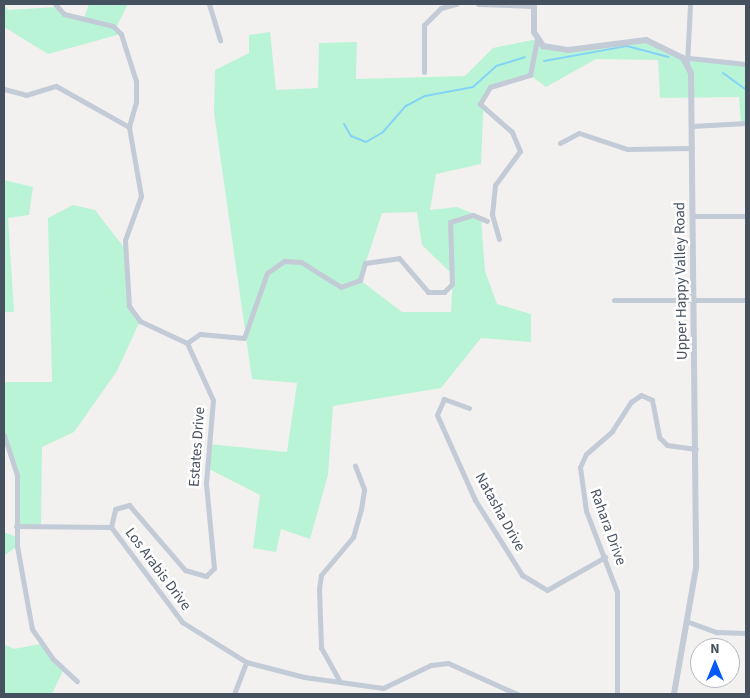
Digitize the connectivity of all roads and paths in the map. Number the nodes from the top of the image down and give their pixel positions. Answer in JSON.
{"nodes":[{"id":1,"x":56,"y":4,"type":"edge"},
{"id":2,"x":209,"y":4,"type":"edge"},
{"id":3,"x":456,"y":4,"type":"edge"},
{"id":4,"x":478,"y":4,"type":"edge"},
{"id":5,"x":533,"y":4,"type":"edge"},
{"id":6,"x":690,"y":4,"type":"edge"},
{"id":7,"x":537,"y":39,"type":"junction"},
{"id":8,"x":220,"y":40,"type":"dead end"},
{"id":9,"x":688,"y":61,"type":"junction"},
{"id":10,"x":746,"y":64,"type":"edge"},
{"id":11,"x":424,"y":72,"type":"dead end"},
{"id":12,"x":4,"y":89,"type":"edge"},
{"id":13,"x":746,"y":123,"type":"edge"},
{"id":14,"x":692,"y":126,"type":"junction"},
{"id":15,"x":128,"y":127,"type":"junction"},
{"id":16,"x":560,"y":143,"type":"dead end"},
{"id":17,"x":692,"y":148,"type":"junction"},
{"id":18,"x":693,"y":216,"type":"junction"},
{"id":19,"x":746,"y":216,"type":"edge"},
{"id":20,"x":487,"y":221,"type":"dead end"},
{"id":21,"x":499,"y":239,"type":"dead end"},
{"id":22,"x":614,"y":300,"type":"dead end"},
{"id":23,"x":694,"y":300,"type":"junction"},
{"id":24,"x":746,"y":300,"type":"edge"},
{"id":25,"x":187,"y":343,"type":"junction"},
{"id":26,"x":469,"y":408,"type":"dead end"},
{"id":27,"x":4,"y":435,"type":"edge"},
{"id":28,"x":5,"y":444,"type":"edge"},
{"id":29,"x":696,"y":449,"type":"junction"},
{"id":30,"x":355,"y":466,"type":"dead end"},
{"id":31,"x":16,"y":526,"type":"junction"},
{"id":32,"x":111,"y":528,"type":"junction"},
{"id":33,"x":605,"y":557,"type":"junction"},
{"id":34,"x":686,"y":621,"type":"junction"},
{"id":35,"x":746,"y":633,"type":"edge"},
{"id":36,"x":246,"y":662,"type":"junction"},
{"id":37,"x":339,"y":680,"type":"junction"},
{"id":38,"x":77,"y":681,"type":"dead end"},
{"id":39,"x":234,"y":694,"type":"edge"},
{"id":40,"x":517,"y":694,"type":"edge"},
{"id":41,"x":617,"y":694,"type":"edge"},
{"id":42,"x":674,"y":694,"type":"edge"}],
"edges":[{"from":1,"to":15,"type":"street"},
{"from":2,"to":8,"type":"street"},
{"from":3,"to":11,"type":"street"},
{"from":4,"to":5,"type":"street"},
{"from":5,"to":7,"type":"street"},
{"from":6,"to":9,"type":"street"},
{"from":7,"to":9,"type":"street"},
{"from":7,"to":21,"type":"street"},
{"from":9,"to":10,"type":"street"},
{"from":9,"to":14,"type":"street","name":"Upper Happy Valley Road"},
{"from":12,"to":15,"type":"street"},
{"from":13,"to":14,"type":"street"},
{"from":14,"to":17,"type":"street","name":"Upper Happy Valley Road"},
{"from":15,"to":25,"type":"street"},
{"from":16,"to":17,"type":"street"},
{"from":17,"to":18,"type":"street","name":"Upper Happy Valley Road"},
{"from":18,"to":19,"type":"street"},
{"from":18,"to":23,"type":"street","name":"Upper Happy Valley Road"},
{"from":20,"to":25,"type":"street"},
{"from":22,"to":23,"type":"street"},
{"from":23,"to":24,"type":"street"},
{"from":23,"to":29,"type":"street","name":"Upper Happy Valley Road"},
{"from":25,"to":32,"type":"street","name":"Estates Drive"},
{"from":26,"to":33,"type":"street","name":"Natasha Drive"},
{"from":27,"to":28,"type":"street"},
{"from":28,"to":31,"type":"street"},
{"from":29,"to":33,"type":"street","name":"Rahara Drive"},
{"from":29,"to":34,"type":"street","name":"Upper Happy Valley Road"},
{"from":30,"to":37,"type":"street"},
{"from":31,"to":32,"type":"street","name":"Los Arabis Drive"},
{"from":31,"to":38,"type":"street"},
{"from":32,"to":36,"type":"street","name":"Los Arabis Drive"},
{"from":33,"to":41,"type":"street","name":"Rahara Drive"},
{"from":34,"to":35,"type":"street"},
{"from":34,"to":42,"type":"street","name":"Upper Happy Valley Road"},
{"from":36,"to":37,"type":"street","name":"Los Arabis Drive"},
{"from":36,"to":39,"type":"street"},
{"from":37,"to":40,"type":"street","name":"Los Arabis Drive"}]}
